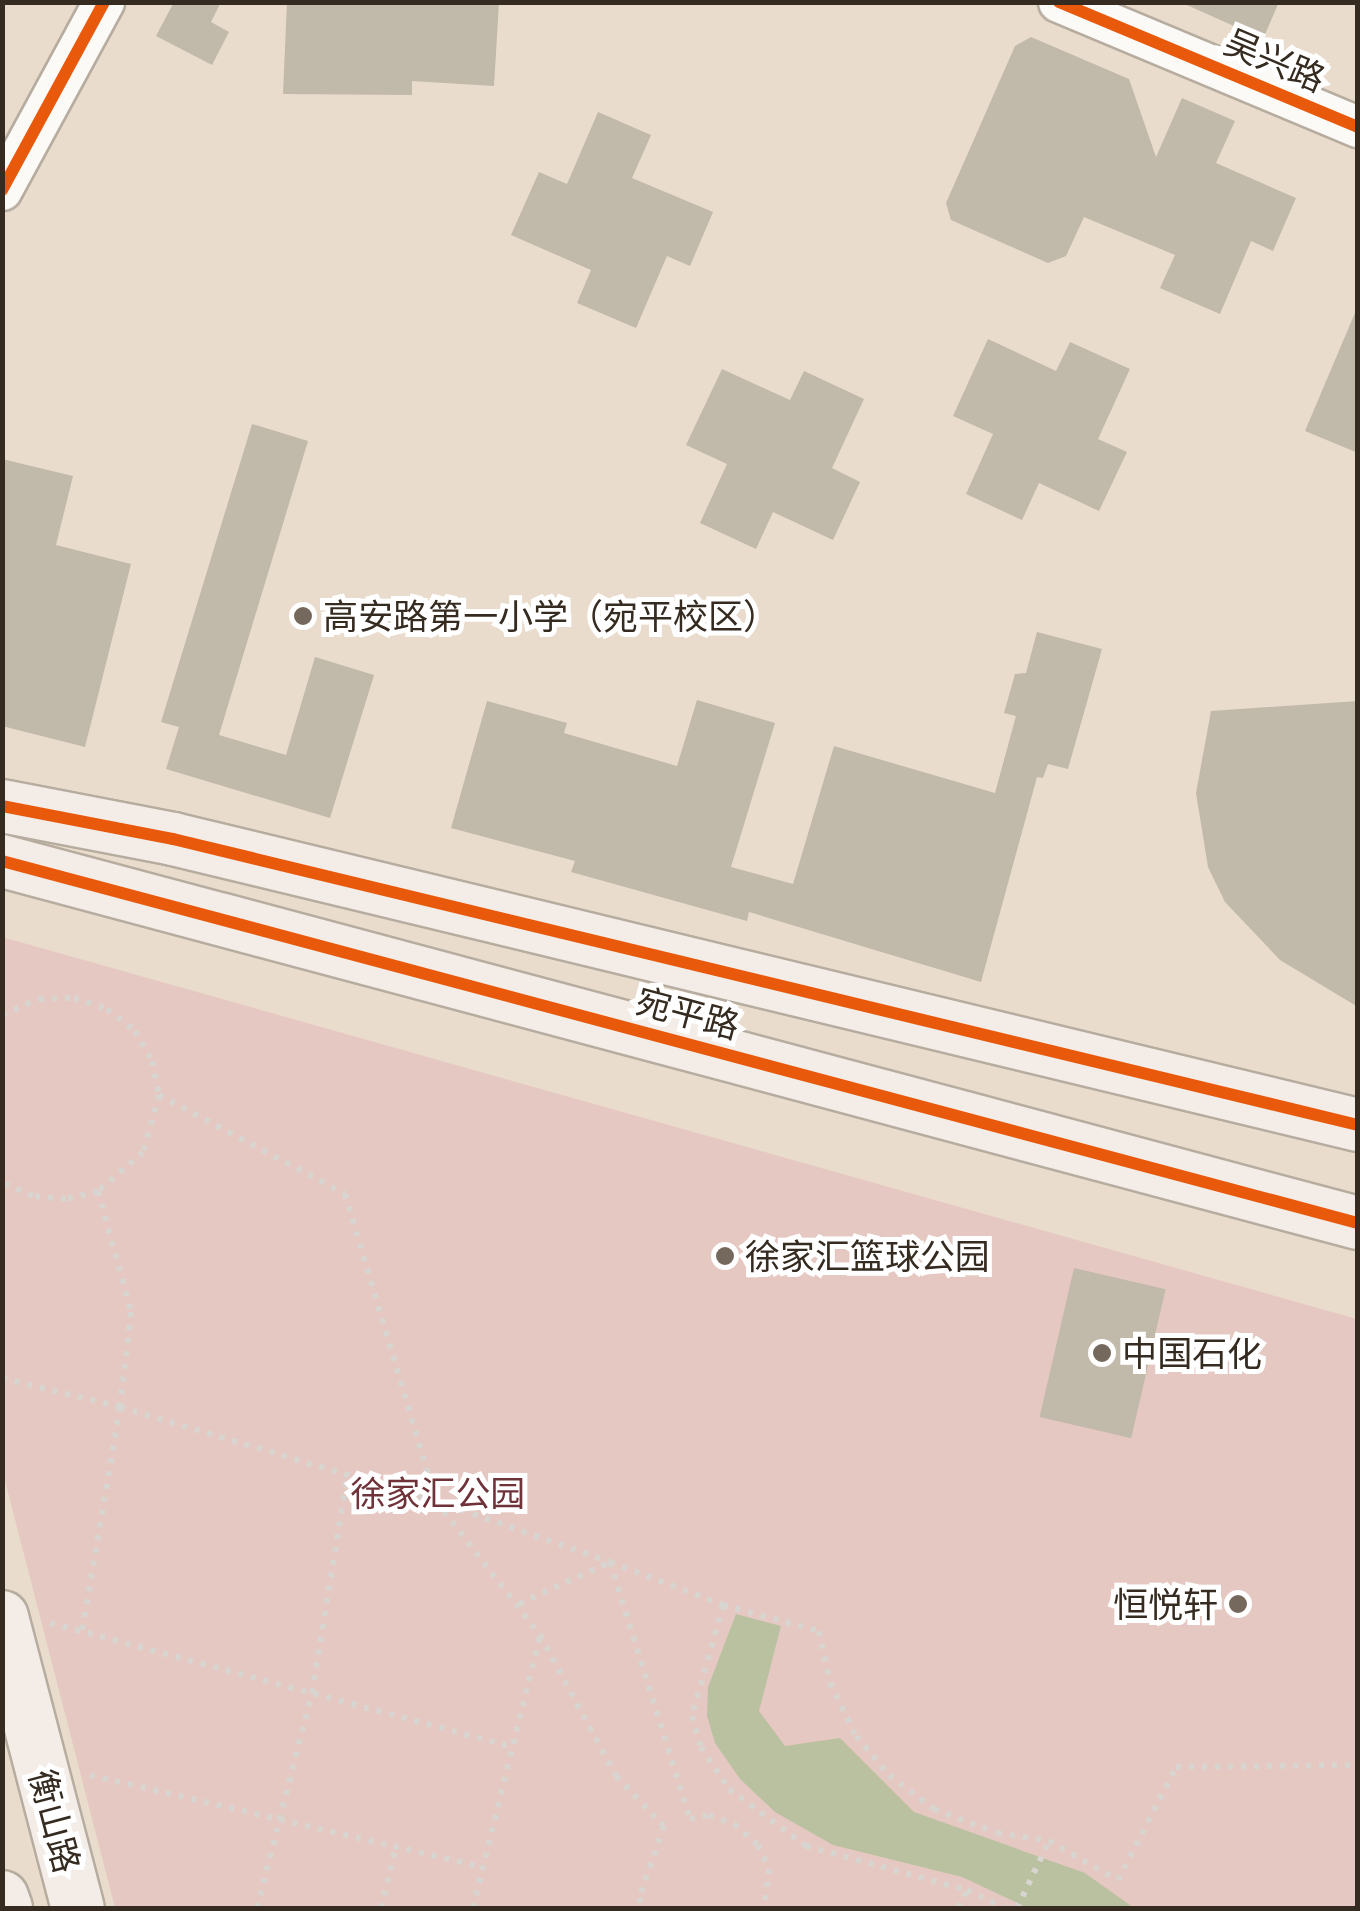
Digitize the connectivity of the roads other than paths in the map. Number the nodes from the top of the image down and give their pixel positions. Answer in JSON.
{"nodes":[{"id":1,"x":104,"y":2,"type":"edge"},
{"id":2,"x":1059,"y":2,"type":"edge"},
{"id":3,"x":1358,"y":127,"type":"edge"},
{"id":4,"x":2,"y":190,"type":"edge"},
{"id":5,"x":2,"y":806,"type":"edge"},
{"id":6,"x":2,"y":861,"type":"edge"},
{"id":7,"x":1358,"y":1125,"type":"edge"},
{"id":8,"x":1358,"y":1223,"type":"edge"},
{"id":9,"x":18,"y":1618,"type":"edge"},
{"id":10,"x":2,"y":1897,"type":"edge"},
{"id":11,"x":6,"y":1908,"type":"edge"},
{"id":12,"x":78,"y":1908,"type":"edge"}],
"edges":[{"from":1,"to":4,"type":"street"},
{"from":2,"to":3,"type":"street","name":"吴兴路"},
{"from":5,"to":7,"type":"main road","name":"宛平路"},
{"from":6,"to":8,"type":"main road","name":"宛平路"},
{"from":9,"to":12,"type":"main road","name":"衡山路"},
{"from":10,"to":11,"type":"main road","name":"衡山路"}]}
